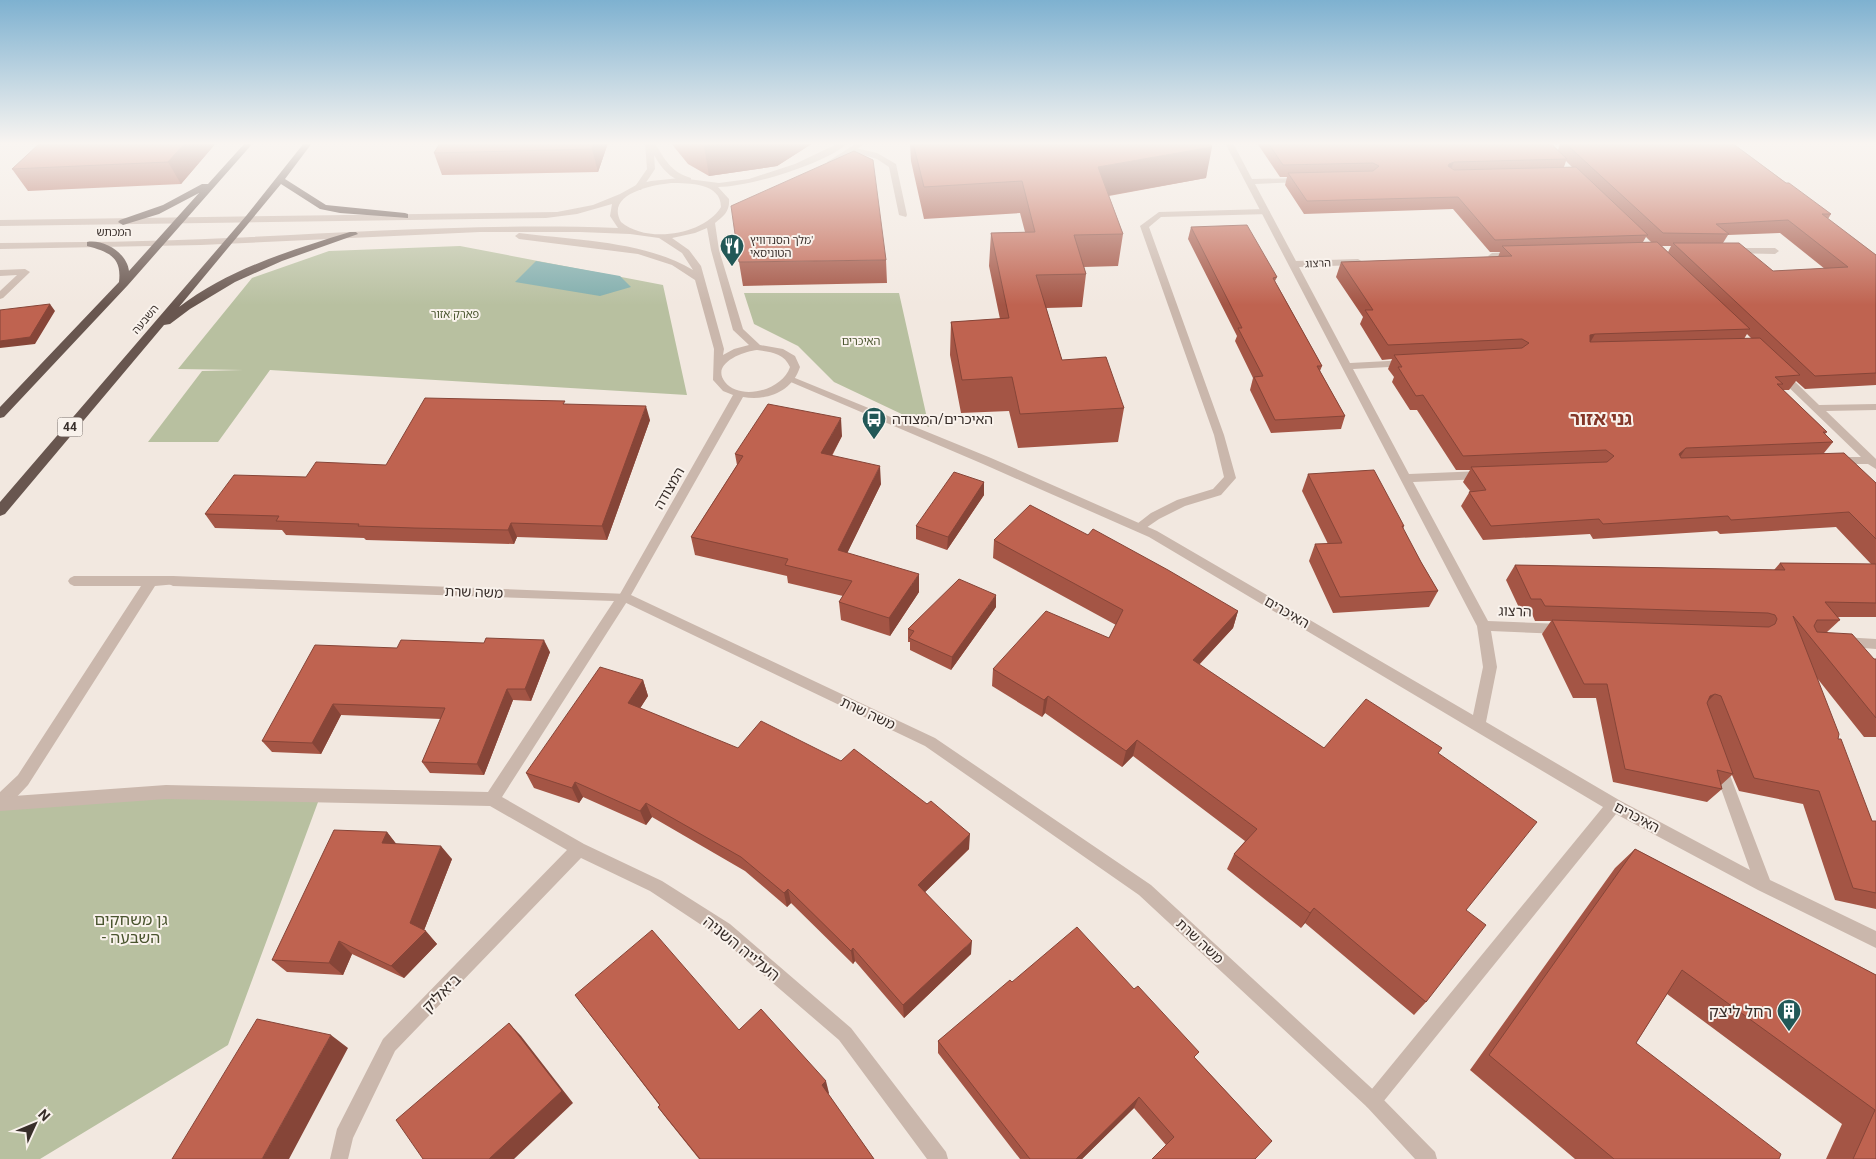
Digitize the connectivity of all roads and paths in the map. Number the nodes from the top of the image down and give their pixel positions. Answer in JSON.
{"nodes":[{"id":1,"x":187,"y":197,"type":"edge"},
{"id":2,"x":202,"y":197,"type":"edge"},
{"id":3,"x":265,"y":197,"type":"edge"},
{"id":4,"x":308,"y":197,"type":"edge"},
{"id":5,"x":620,"y":197,"type":"edge"},
{"id":6,"x":623,"y":197,"type":"edge"},
{"id":7,"x":724,"y":197,"type":"edge"},
{"id":8,"x":899,"y":197,"type":"edge"},
{"id":9,"x":1258,"y":197,"type":"edge"},
{"id":10,"x":737,"y":208,"type":"edge"},
{"id":11,"x":1266,"y":212,"type":"junction"},
{"id":12,"x":903,"y":215,"type":"dead end"},
{"id":13,"x":405,"y":216,"type":"junction"},
{"id":14,"x":719,"y":217,"type":"junction"},
{"id":15,"x":249,"y":218,"type":"junction"},
{"id":16,"x":182,"y":220,"type":"junction"},
{"id":17,"x":123,"y":222,"type":"junction"},
{"id":18,"x":0,"y":223,"type":"edge"},
{"id":19,"x":711,"y":223,"type":"junction"},
{"id":20,"x":457,"y":230,"type":"junction"},
{"id":21,"x":630,"y":231,"type":"junction"},
{"id":22,"x":353,"y":234,"type":"junction"},
{"id":23,"x":661,"y":236,"type":"junction"},
{"id":24,"x":228,"y":241,"type":"junction"},
{"id":25,"x":160,"y":243,"type":"junction"},
{"id":26,"x":90,"y":244,"type":"junction"},
{"id":27,"x":0,"y":246,"type":"edge"},
{"id":28,"x":1719,"y":251,"type":"edge"},
{"id":29,"x":1775,"y":251,"type":"dead end"},
{"id":30,"x":1520,"y":255,"type":"edge"},
{"id":31,"x":1492,"y":256,"type":"edge"},
{"id":32,"x":1363,"y":262,"type":"edge"},
{"id":33,"x":1293,"y":264,"type":"junction"},
{"id":34,"x":0,"y":273,"type":"edge"},
{"id":35,"x":699,"y":278,"type":"junction"},
{"id":36,"x":124,"y":283,"type":"junction"},
{"id":37,"x":0,"y":296,"type":"edge"},
{"id":38,"x":141,"y":343,"type":"junction"},
{"id":39,"x":757,"y":347,"type":"junction"},
{"id":40,"x":1416,"y":362,"type":"edge"},
{"id":41,"x":1348,"y":366,"type":"junction"},
{"id":42,"x":717,"y":367,"type":"junction"},
{"id":43,"x":1775,"y":368,"type":"edge"},
{"id":44,"x":791,"y":380,"type":"junction"},
{"id":45,"x":739,"y":394,"type":"junction"},
{"id":46,"x":1876,"y":407,"type":"edge"},
{"id":47,"x":1817,"y":408,"type":"junction"},
{"id":48,"x":1,"y":412,"type":"edge"},
{"id":49,"x":1822,"y":462,"type":"edge"},
{"id":50,"x":1873,"y":462,"type":"edge"},
{"id":51,"x":1497,"y":475,"type":"edge"},
{"id":52,"x":1407,"y":478,"type":"junction"},
{"id":53,"x":0,"y":511,"type":"edge"},
{"id":54,"x":1139,"y":527,"type":"junction"},
{"id":55,"x":74,"y":581,"type":"dead end"},
{"id":56,"x":151,"y":582,"type":"junction"},
{"id":57,"x":624,"y":597,"type":"junction"},
{"id":58,"x":1484,"y":626,"type":"junction"},
{"id":59,"x":1571,"y":629,"type":"edge"},
{"id":60,"x":1828,"y":641,"type":"edge"},
{"id":61,"x":1876,"y":644,"type":"edge"},
{"id":62,"x":1478,"y":725,"type":"junction"},
{"id":63,"x":1715,"y":752,"type":"edge"},
{"id":64,"x":0,"y":799,"type":"edge"},
{"id":65,"x":492,"y":799,"type":"junction"},
{"id":66,"x":0,"y":804,"type":"edge"},
{"id":67,"x":1614,"y":805,"type":"junction"},
{"id":68,"x":579,"y":849,"type":"junction"},
{"id":69,"x":1764,"y":885,"type":"junction"},
{"id":70,"x":1876,"y":940,"type":"edge"},
{"id":71,"x":1373,"y":1101,"type":"junction"},
{"id":72,"x":339,"y":1159,"type":"edge"},
{"id":73,"x":939,"y":1159,"type":"edge"},
{"id":74,"x":1428,"y":1159,"type":"edge"}],
"edges":[{"from":1,"to":17,"type":"highway"},
{"from":2,"to":16,"type":"highway"},
{"from":3,"to":15,"type":"highway","name":"השבעה","number":"44"},
{"from":4,"to":13,"type":"highway"},
{"from":5,"to":13,"type":"street","name":"המכתש"},
{"from":6,"to":21,"type":"street"},
{"from":7,"to":14,"type":"street"},
{"from":8,"to":12,"type":"street"},
{"from":9,"to":11,"type":"street","name":"הרצוג"},
{"from":10,"to":14,"type":"street"},
{"from":11,"to":33,"type":"street","name":"הרצוג"},
{"from":11,"to":54,"type":"street"},
{"from":13,"to":15,"type":"street","name":"המכתש"},
{"from":14,"to":19,"type":"street"},
{"from":15,"to":16,"type":"street","name":"המכתש"},
{"from":15,"to":24,"type":"highway","name":"השבעה","number":"44"},
{"from":16,"to":17,"type":"street","name":"המכתש"},
{"from":16,"to":25,"type":"highway"},
{"from":17,"to":18,"type":"street","name":"המכתש"},
{"from":19,"to":23,"type":"street"},
{"from":19,"to":39,"type":"street"},
{"from":20,"to":21,"type":"street"},
{"from":20,"to":22,"type":"street","name":"המכתש"},
{"from":20,"to":35,"type":"street"},
{"from":21,"to":23,"type":"street"},
{"from":22,"to":24,"type":"street","name":"המכתש"},
{"from":22,"to":38,"type":"highway"},
{"from":23,"to":35,"type":"street"},
{"from":24,"to":25,"type":"street","name":"המכתש"},
{"from":24,"to":38,"type":"highway","name":"השבעה","number":"44"},
{"from":25,"to":26,"type":"street","name":"המכתש"},
{"from":25,"to":36,"type":"highway"},
{"from":26,"to":27,"type":"street","name":"המכתש"},
{"from":26,"to":36,"type":"highway"},
{"from":28,"to":29,"type":"street"},
{"from":30,"to":31,"type":"street"},
{"from":32,"to":33,"type":"street","name":"הרצוג"},
{"from":33,"to":41,"type":"street","name":"הרצוג"},
{"from":34,"to":37,"type":"street"},
{"from":35,"to":42,"type":"street"},
{"from":36,"to":48,"type":"highway"},
{"from":38,"to":53,"type":"highway","name":"השבעה","number":"44"},
{"from":39,"to":42,"type":"street"},
{"from":39,"to":44,"type":"street"},
{"from":40,"to":41,"type":"street"},
{"from":41,"to":52,"type":"street","name":"הרצוג"},
{"from":42,"to":45,"type":"street"},
{"from":43,"to":47,"type":"street"},
{"from":44,"to":45,"type":"street"},
{"from":44,"to":54,"type":"street","name":"האיכרים"},
{"from":45,"to":57,"type":"street","name":"המצודה"},
{"from":46,"to":47,"type":"street"},
{"from":47,"to":50,"type":"street"},
{"from":49,"to":50,"type":"street"},
{"from":51,"to":52,"type":"street"},
{"from":52,"to":58,"type":"street","name":"הרצוג"},
{"from":54,"to":62,"type":"street","name":"האיכרים"},
{"from":55,"to":56,"type":"street","name":"משה שרת"},
{"from":56,"to":57,"type":"street","name":"משה שרת"},
{"from":56,"to":64,"type":"street"},
{"from":57,"to":65,"type":"street","name":"המצודה"},
{"from":57,"to":71,"type":"street","name":"משה שרת"},
{"from":58,"to":59,"type":"street","name":"הרצוג"},
{"from":58,"to":62,"type":"street","name":"הרצוג"},
{"from":60,"to":61,"type":"street"},
{"from":62,"to":67,"type":"street","name":"האיכרים"},
{"from":63,"to":69,"type":"street"},
{"from":65,"to":66,"type":"street"},
{"from":65,"to":68,"type":"street","name":"העלייה השניה"},
{"from":67,"to":69,"type":"street","name":"האיכרים"},
{"from":67,"to":71,"type":"street"},
{"from":68,"to":72,"type":"street","name":"ביאליק"},
{"from":68,"to":73,"type":"street","name":"העלייה השניה"},
{"from":69,"to":70,"type":"street","name":"האיכרים"},
{"from":71,"to":74,"type":"street","name":"משה שרת"}]}
